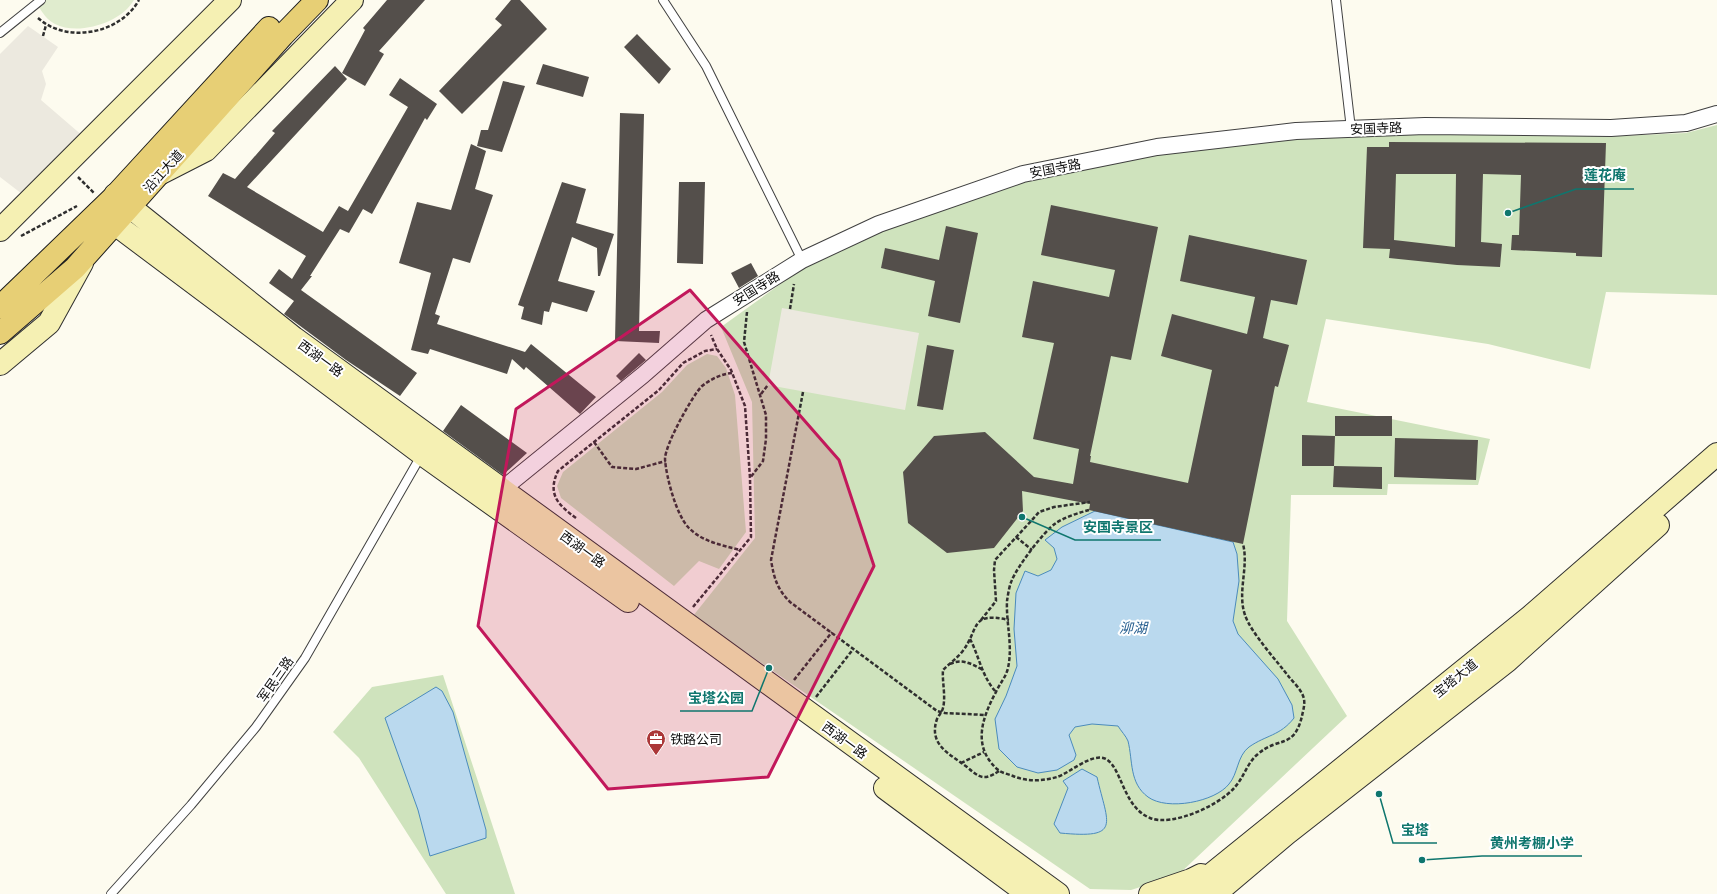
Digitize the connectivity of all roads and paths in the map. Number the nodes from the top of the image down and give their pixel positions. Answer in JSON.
{"nodes":[{"id":1,"x":41,"y":0,"type":"edge"},
{"id":2,"x":139,"y":0,"type":"edge"},
{"id":3,"x":230,"y":0,"type":"edge"},
{"id":4,"x":297,"y":0,"type":"edge"},
{"id":5,"x":317,"y":0,"type":"edge"},
{"id":6,"x":352,"y":0,"type":"edge"},
{"id":7,"x":663,"y":0,"type":"edge"},
{"id":8,"x":1336,"y":0,"type":"edge"},
{"id":9,"x":29,"y":10,"type":"junction"},
{"id":10,"x":46,"y":25,"type":"junction"},
{"id":11,"x":0,"y":33,"type":"edge"},
{"id":12,"x":43,"y":36,"type":"dead end"},
{"id":13,"x":1717,"y":114,"type":"edge"},
{"id":14,"x":1351,"y":129,"type":"junction"},
{"id":15,"x":66,"y":165,"type":"junction"},
{"id":16,"x":161,"y":173,"type":"junction"},
{"id":17,"x":113,"y":209,"type":"junction"},
{"id":18,"x":10,"y":234,"type":"edge"},
{"id":19,"x":86,"y":256,"type":"junction"},
{"id":20,"x":799,"y":262,"type":"junction"},
{"id":21,"x":753,"y":290,"type":"junction"},
{"id":22,"x":0,"y":307,"type":"edge"},
{"id":23,"x":790,"y":309,"type":"dead end"},
{"id":24,"x":706,"y":320,"type":"junction"},
{"id":25,"x":0,"y":334,"type":"edge"},
{"id":26,"x":716,"y":349,"type":"junction"},
{"id":27,"x":0,"y":364,"type":"edge"},
{"id":28,"x":732,"y":373,"type":"junction"},
{"id":29,"x":768,"y":385,"type":"dead end"},
{"id":30,"x":803,"y":392,"type":"dead end"},
{"id":31,"x":761,"y":394,"type":"junction"},
{"id":32,"x":594,"y":442,"type":"junction"},
{"id":33,"x":422,"y":454,"type":"junction"},
{"id":34,"x":1717,"y":454,"type":"edge"},
{"id":35,"x":666,"y":461,"type":"junction"},
{"id":36,"x":1717,"y":474,"type":"edge"},
{"id":37,"x":750,"y":478,"type":"junction"},
{"id":38,"x":494,"y":495,"type":"junction"},
{"id":39,"x":1090,"y":502,"type":"dead end"},
{"id":40,"x":1088,"y":510,"type":"dead end"},
{"id":41,"x":578,"y":520,"type":"dead end"},
{"id":42,"x":1016,"y":537,"type":"junction"},
{"id":43,"x":1243,"y":544,"type":"dead end"},
{"id":44,"x":740,"y":550,"type":"junction"},
{"id":45,"x":1032,"y":550,"type":"junction"},
{"id":46,"x":687,"y":610,"type":"junction"},
{"id":47,"x":1009,"y":620,"type":"junction"},
{"id":48,"x":979,"y":622,"type":"junction"},
{"id":49,"x":832,"y":632,"type":"junction"},
{"id":50,"x":970,"y":638,"type":"junction"},
{"id":51,"x":854,"y":648,"type":"junction"},
{"id":52,"x":948,"y":666,"type":"junction"},
{"id":53,"x":983,"y":671,"type":"junction"},
{"id":54,"x":996,"y":692,"type":"junction"},
{"id":55,"x":783,"y":695,"type":"junction"},
{"id":56,"x":805,"y":711,"type":"junction"},
{"id":57,"x":941,"y":712,"type":"junction"},
{"id":58,"x":986,"y":715,"type":"junction"},
{"id":59,"x":984,"y":752,"type":"junction"},
{"id":60,"x":961,"y":763,"type":"junction"},
{"id":61,"x":999,"y":771,"type":"junction"},
{"id":62,"x":1240,"y":862,"type":"junction"},
{"id":63,"x":1043,"y":890,"type":"edge"},
{"id":64,"x":111,"y":894,"type":"edge"},
{"id":65,"x":1075,"y":894,"type":"edge"},
{"id":66,"x":1150,"y":894,"type":"edge"},
{"id":67,"x":1187,"y":894,"type":"edge"},
{"id":68,"x":1215,"y":894,"type":"edge"},
{"id":69,"x":1229,"y":894,"type":"edge"}],
"edges":[{"from":1,"to":9,"type":"lane"},
{"from":2,"to":10,"type":"path"},
{"from":3,"to":15,"type":"main road"},
{"from":4,"to":17,"type":"main road","name":"沿江大道"},
{"from":5,"to":16,"type":"main road","name":"沿江大道"},
{"from":6,"to":16,"type":"main road"},
{"from":7,"to":20,"type":"lane"},
{"from":8,"to":14,"type":"lane"},
{"from":9,"to":10,"type":"path"},
{"from":9,"to":11,"type":"lane"},
{"from":10,"to":12,"type":"path"},
{"from":13,"to":14,"type":"street","name":"安国寺路"},
{"from":14,"to":20,"type":"street","name":"安国寺路"},
{"from":15,"to":17,"type":"path"},
{"from":15,"to":18,"type":"main road"},
{"from":16,"to":17,"type":"main road","name":"沿江大道"},
{"from":17,"to":18,"type":"path"},
{"from":17,"to":19,"type":"main road","name":"沿江大道"},
{"from":17,"to":22,"type":"main road","name":"沿江大道"},
{"from":17,"to":33,"type":"main road","name":"西湖一路"},
{"from":17,"to":38,"type":"main road","name":"西湖一路"},
{"from":19,"to":25,"type":"main road","name":"沿江大道"},
{"from":19,"to":27,"type":"main road"},
{"from":20,"to":21,"type":"street","name":"安国寺路"},
{"from":20,"to":23,"type":"path"},
{"from":21,"to":24,"type":"street","name":"安国寺路"},
{"from":21,"to":31,"type":"path"},
{"from":24,"to":26,"type":"path"},
{"from":24,"to":38,"type":"street","name":"安国寺路"},
{"from":26,"to":28,"type":"path"},
{"from":26,"to":32,"type":"path"},
{"from":28,"to":35,"type":"path"},
{"from":28,"to":37,"type":"path"},
{"from":29,"to":31,"type":"path"},
{"from":30,"to":49,"type":"path"},
{"from":31,"to":37,"type":"path"},
{"from":32,"to":35,"type":"path"},
{"from":32,"to":41,"type":"path"},
{"from":33,"to":38,"type":"main road","name":"西湖一路"},
{"from":33,"to":64,"type":"lane","name":"军民三路"},
{"from":34,"to":62,"type":"main road","name":"宝塔大道"},
{"from":35,"to":44,"type":"path"},
{"from":36,"to":62,"type":"main road","name":"宝塔大道"},
{"from":37,"to":44,"type":"path"},
{"from":38,"to":46,"type":"main road","name":"西湖一路"},
{"from":38,"to":63,"type":"main road","name":"西湖一路"},
{"from":39,"to":42,"type":"path"},
{"from":40,"to":45,"type":"path"},
{"from":42,"to":45,"type":"path"},
{"from":42,"to":48,"type":"path"},
{"from":43,"to":61,"type":"path"},
{"from":44,"to":46,"type":"path"},
{"from":45,"to":47,"type":"path"},
{"from":46,"to":55,"type":"main road","name":"西湖一路"},
{"from":47,"to":48,"type":"path"},
{"from":47,"to":54,"type":"path"},
{"from":48,"to":50,"type":"path"},
{"from":49,"to":51,"type":"path"},
{"from":49,"to":55,"type":"path"},
{"from":50,"to":52,"type":"path"},
{"from":50,"to":53,"type":"path"},
{"from":51,"to":56,"type":"path"},
{"from":51,"to":57,"type":"path"},
{"from":52,"to":53,"type":"path"},
{"from":52,"to":57,"type":"path"},
{"from":53,"to":54,"type":"path"},
{"from":54,"to":58,"type":"path"},
{"from":55,"to":56,"type":"main road","name":"西湖一路"},
{"from":56,"to":63,"type":"main road","name":"西湖一路"},
{"from":57,"to":58,"type":"path"},
{"from":57,"to":60,"type":"path"},
{"from":58,"to":59,"type":"path"},
{"from":59,"to":60,"type":"path"},
{"from":59,"to":61,"type":"path"},
{"from":60,"to":61,"type":"path"},
{"from":62,"to":66,"type":"main road"},
{"from":62,"to":67,"type":"main road","name":"宝塔大道"},
{"from":62,"to":68,"type":"main road","name":"宝塔大道"},
{"from":62,"to":69,"type":"main road"},
{"from":63,"to":65,"type":"main road"}]}
